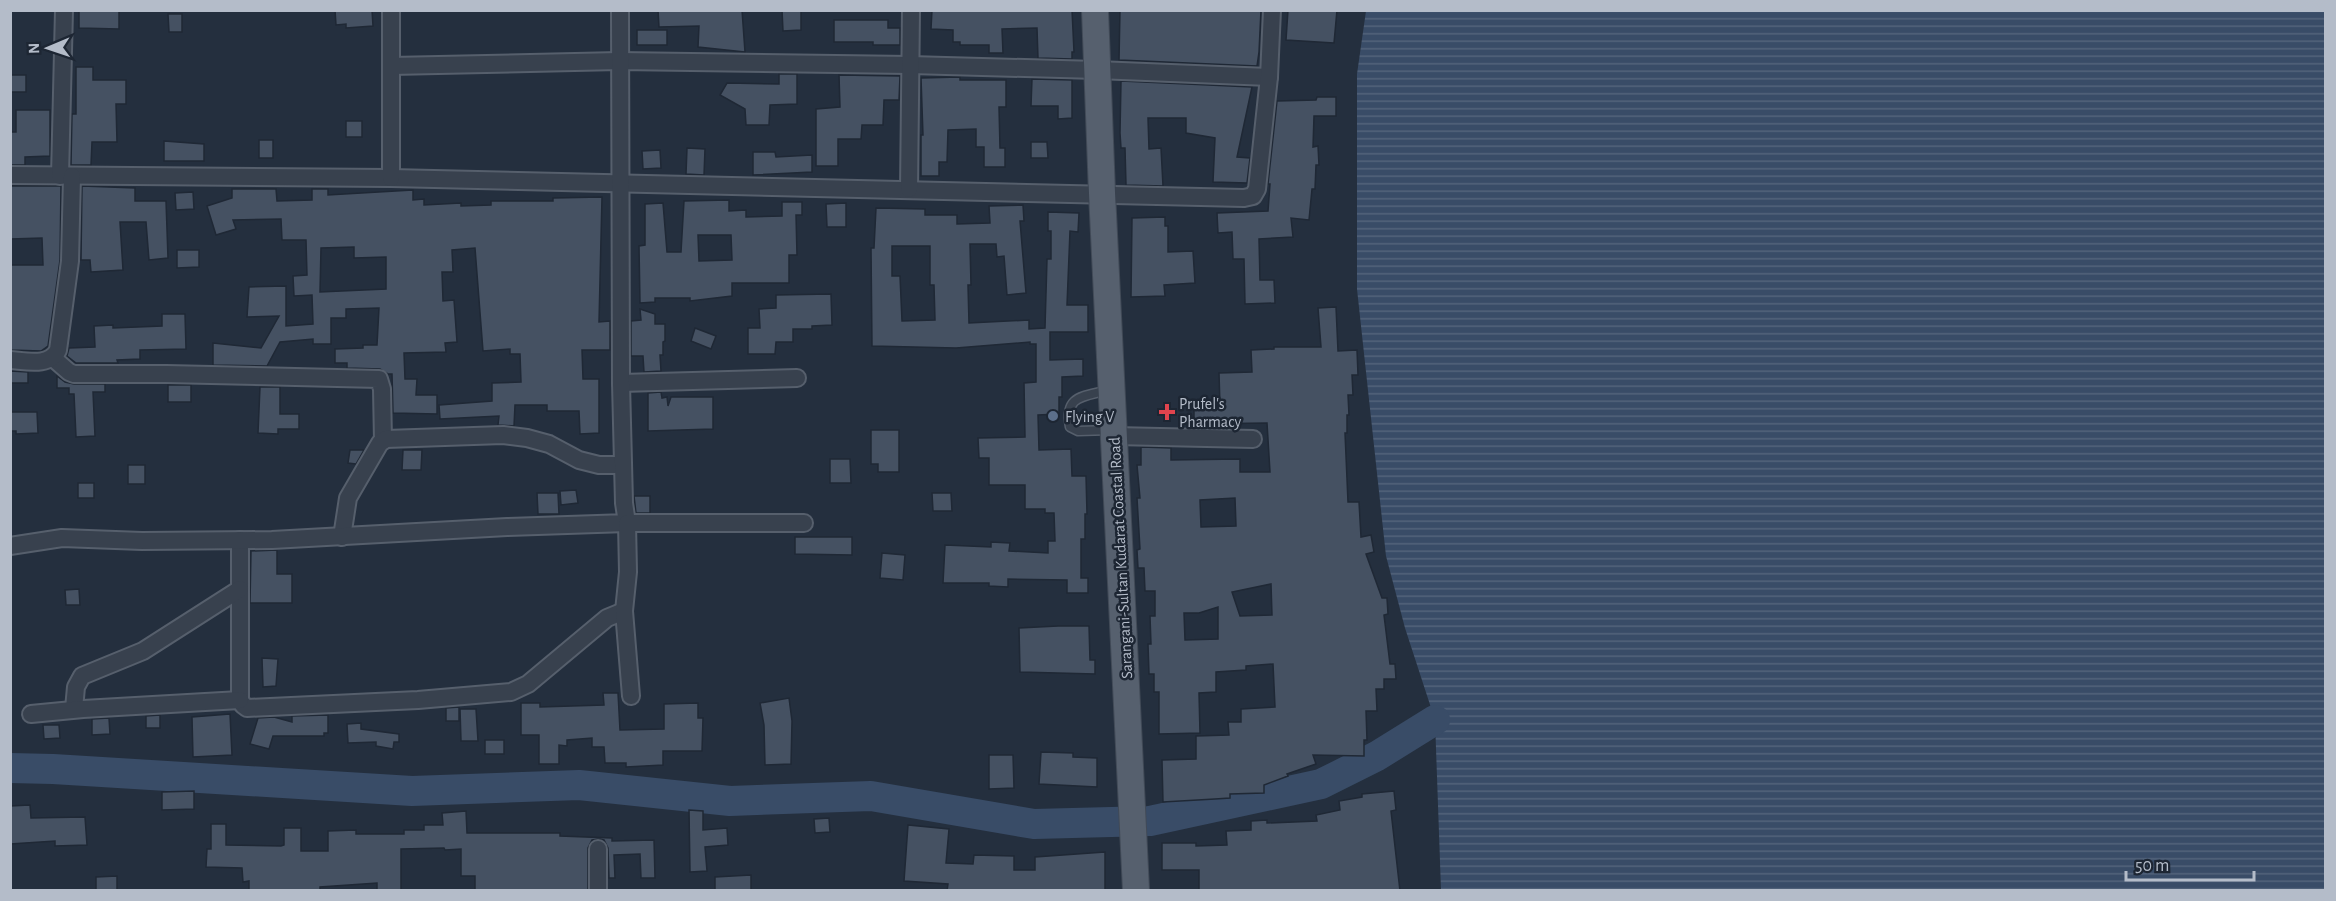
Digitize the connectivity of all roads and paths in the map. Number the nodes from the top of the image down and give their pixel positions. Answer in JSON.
{"nodes":[{"id":1,"x":63,"y":10,"type":"edge"},
{"id":2,"x":391,"y":10,"type":"edge"},
{"id":3,"x":620,"y":10,"type":"edge"},
{"id":4,"x":911,"y":10,"type":"edge"},
{"id":5,"x":1095,"y":10,"type":"edge"},
{"id":6,"x":1272,"y":10,"type":"edge"},
{"id":7,"x":619,"y":61,"type":"junction"},
{"id":8,"x":910,"y":65,"type":"junction"},
{"id":9,"x":391,"y":66,"type":"junction"},
{"id":10,"x":1097,"y":70,"type":"junction"},
{"id":11,"x":1269,"y":77,"type":"junction"},
{"id":12,"x":10,"y":175,"type":"edge"},
{"id":13,"x":66,"y":176,"type":"junction"},
{"id":14,"x":391,"y":178,"type":"junction"},
{"id":15,"x":620,"y":184,"type":"junction"},
{"id":16,"x":909,"y":189,"type":"junction"},
{"id":17,"x":1102,"y":193,"type":"junction"},
{"id":18,"x":53,"y":358,"type":"junction"},
{"id":19,"x":10,"y":360,"type":"edge"},
{"id":20,"x":797,"y":378,"type":"dead end"},
{"id":21,"x":621,"y":383,"type":"junction"},
{"id":22,"x":1111,"y":390,"type":"junction"},
{"id":23,"x":1114,"y":433,"type":"junction"},
{"id":24,"x":1253,"y":439,"type":"dead end"},
{"id":25,"x":383,"y":441,"type":"junction"},
{"id":26,"x":623,"y":465,"type":"junction"},
{"id":27,"x":627,"y":523,"type":"junction"},
{"id":28,"x":804,"y":523,"type":"dead end"},
{"id":29,"x":342,"y":537,"type":"junction"},
{"id":30,"x":240,"y":540,"type":"junction"},
{"id":31,"x":10,"y":546,"type":"edge"},
{"id":32,"x":240,"y":589,"type":"junction"},
{"id":33,"x":624,"y":611,"type":"junction"},
{"id":34,"x":631,"y":696,"type":"dead end"},
{"id":35,"x":240,"y":700,"type":"junction"},
{"id":36,"x":74,"y":709,"type":"junction"},
{"id":37,"x":31,"y":714,"type":"dead end"},
{"id":38,"x":598,"y":849,"type":"dead end"},
{"id":39,"x":598,"y":891,"type":"edge"},
{"id":40,"x":1136,"y":891,"type":"edge"}],
"edges":[{"from":1,"to":13,"type":"street"},
{"from":2,"to":9,"type":"street"},
{"from":3,"to":7,"type":"street"},
{"from":4,"to":8,"type":"street"},
{"from":5,"to":10,"type":"main road","name":"Sarangani-Sultan Kudarat Coastal Road"},
{"from":6,"to":11,"type":"street"},
{"from":7,"to":8,"type":"street"},
{"from":7,"to":9,"type":"street"},
{"from":7,"to":15,"type":"street"},
{"from":8,"to":10,"type":"street"},
{"from":8,"to":16,"type":"street"},
{"from":9,"to":14,"type":"street"},
{"from":10,"to":11,"type":"street"},
{"from":10,"to":17,"type":"main road","name":"Sarangani-Sultan Kudarat Coastal Road"},
{"from":11,"to":17,"type":"street"},
{"from":12,"to":13,"type":"street"},
{"from":13,"to":14,"type":"street"},
{"from":13,"to":18,"type":"street"},
{"from":14,"to":15,"type":"street"},
{"from":15,"to":16,"type":"street"},
{"from":15,"to":21,"type":"street"},
{"from":16,"to":17,"type":"street"},
{"from":17,"to":22,"type":"main road","name":"Sarangani-Sultan Kudarat Coastal Road"},
{"from":18,"to":19,"type":"street"},
{"from":18,"to":25,"type":"street"},
{"from":20,"to":21,"type":"street"},
{"from":21,"to":26,"type":"street"},
{"from":22,"to":23,"type":"main road","name":"Sarangani-Sultan Kudarat Coastal Road"},
{"from":22,"to":23,"type":"lane"},
{"from":23,"to":24,"type":"street"},
{"from":23,"to":40,"type":"main road","name":"Sarangani-Sultan Kudarat Coastal Road"},
{"from":25,"to":26,"type":"street"},
{"from":25,"to":29,"type":"street"},
{"from":26,"to":27,"type":"street"},
{"from":27,"to":28,"type":"street"},
{"from":27,"to":29,"type":"street"},
{"from":27,"to":33,"type":"street"},
{"from":29,"to":30,"type":"street"},
{"from":30,"to":31,"type":"street"},
{"from":30,"to":32,"type":"street"},
{"from":32,"to":35,"type":"street"},
{"from":32,"to":36,"type":"street"},
{"from":33,"to":34,"type":"street"},
{"from":33,"to":35,"type":"street"},
{"from":35,"to":36,"type":"street"},
{"from":36,"to":37,"type":"street"},
{"from":38,"to":39,"type":"street"}]}
